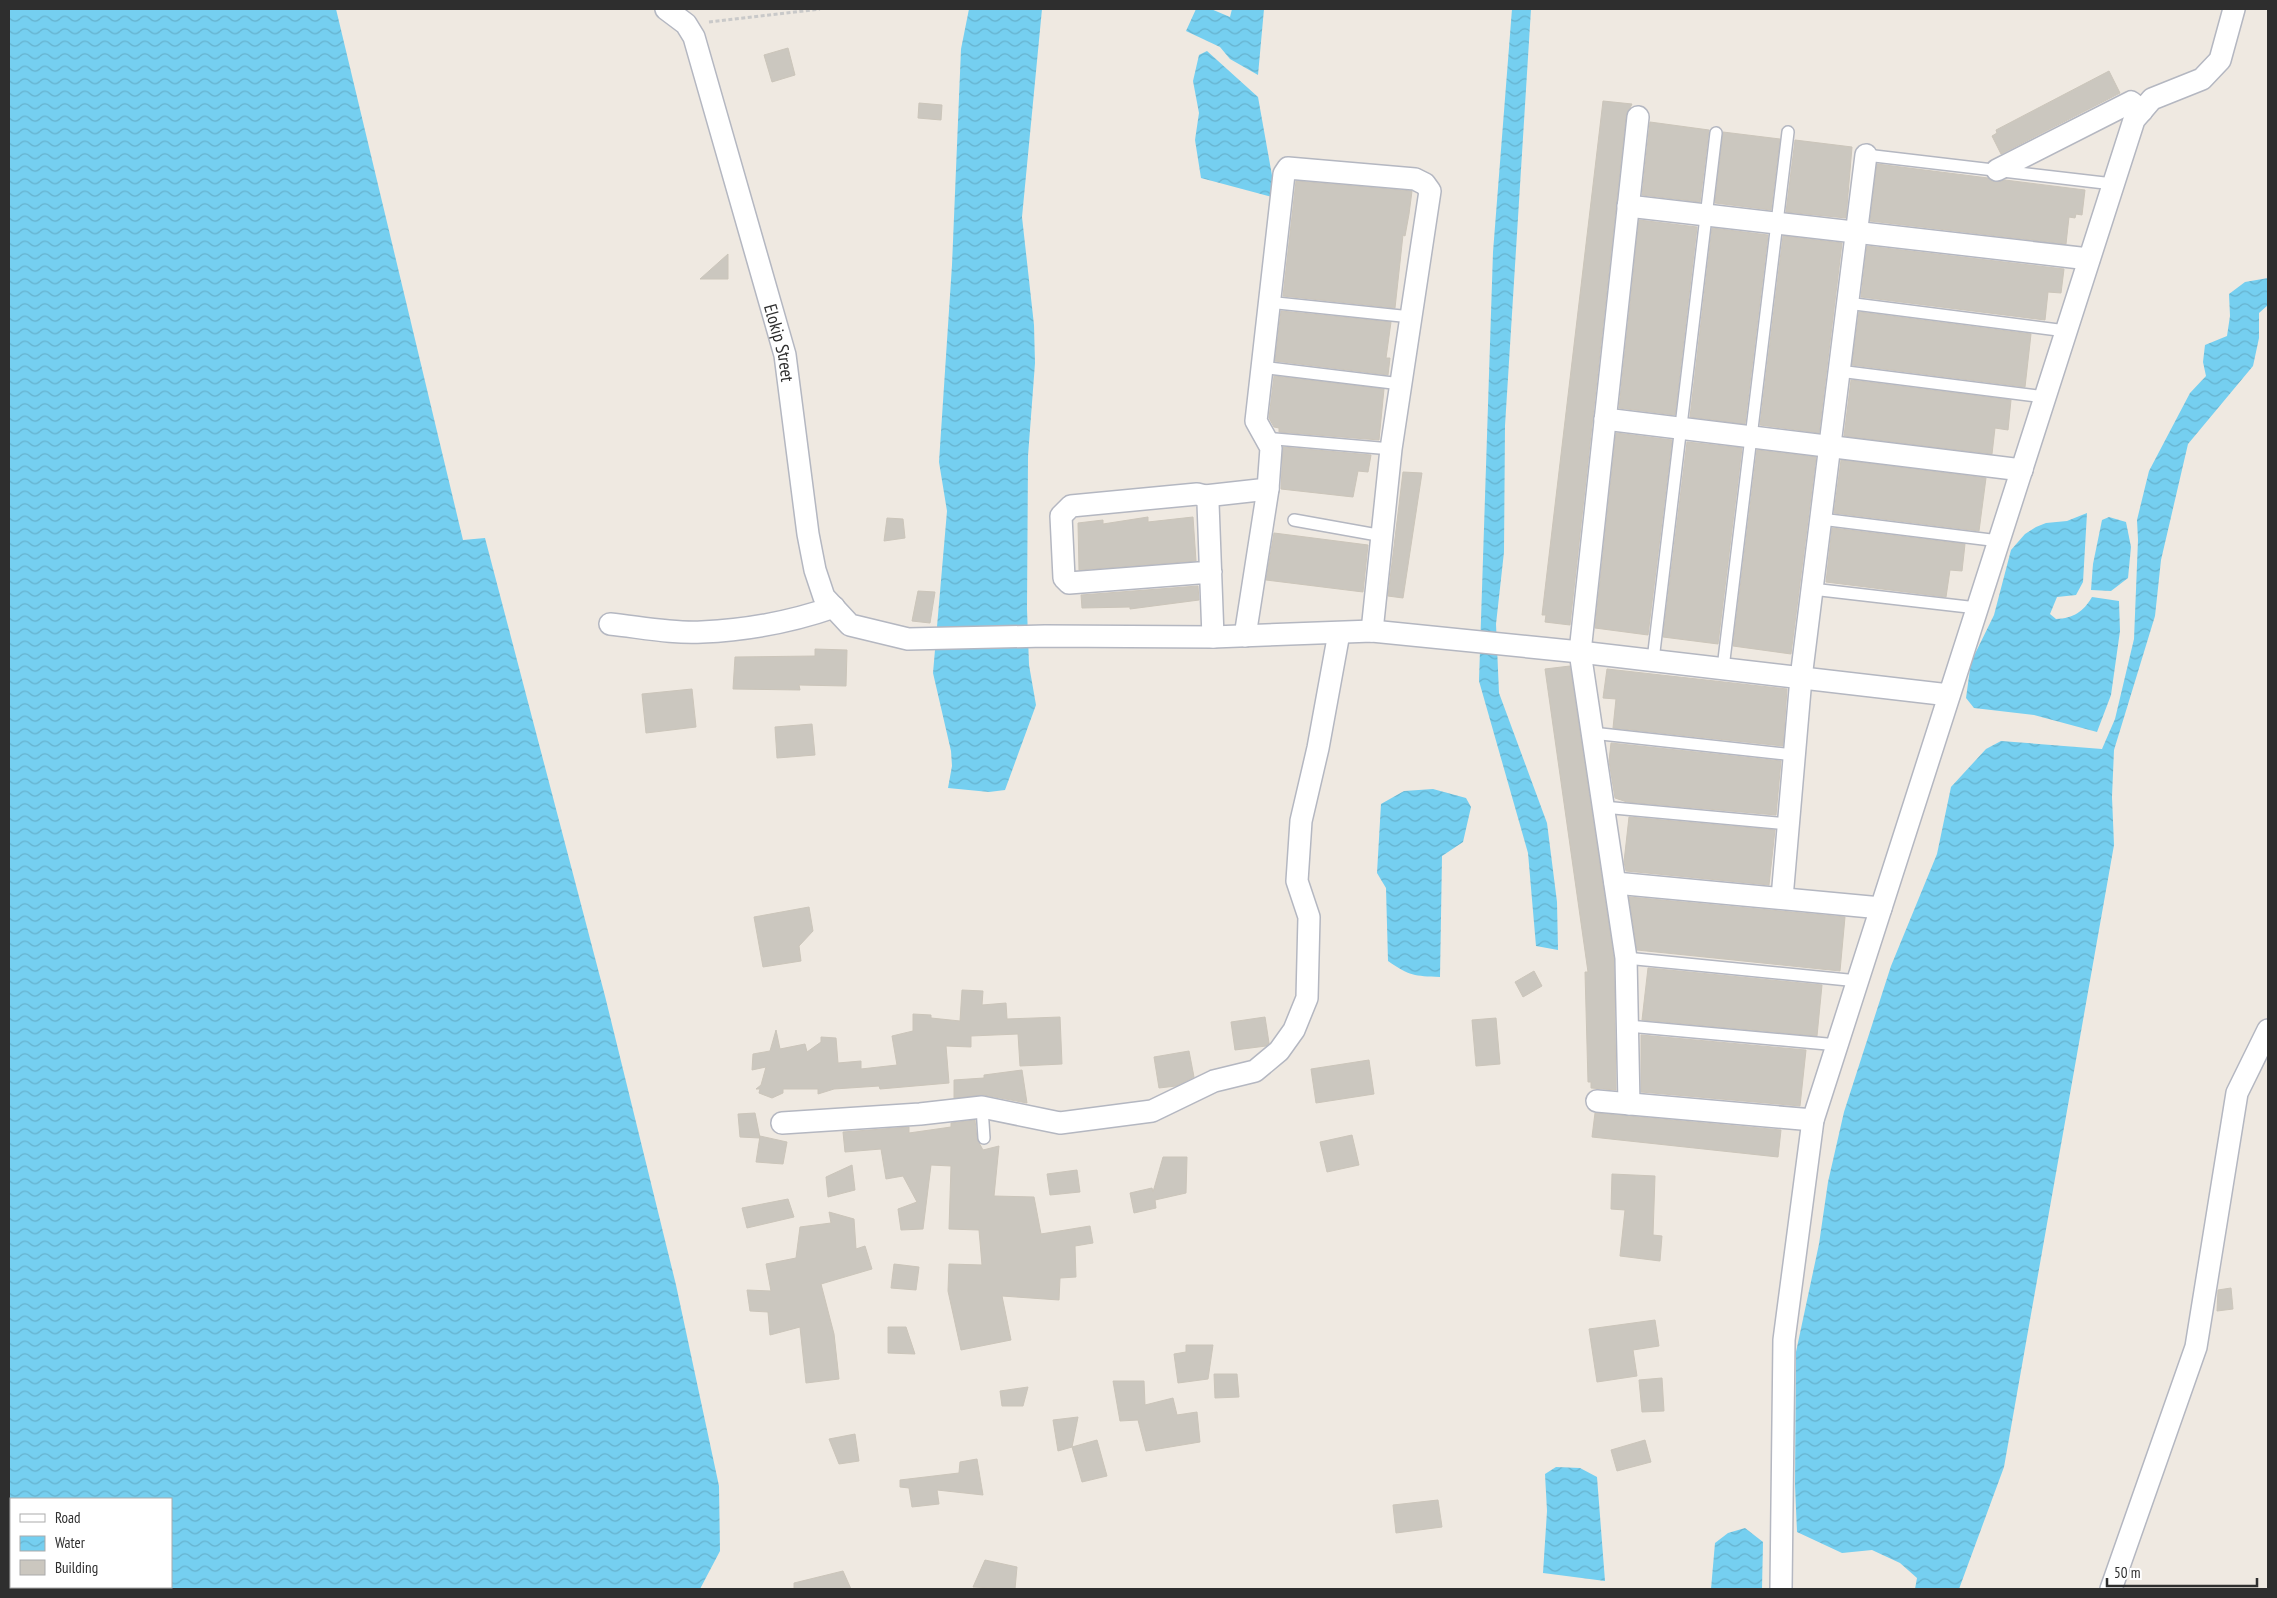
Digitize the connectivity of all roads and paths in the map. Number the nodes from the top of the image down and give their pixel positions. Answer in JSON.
{"nodes":[{"id":1,"x":666,"y":9,"type":"edge"},
{"id":2,"x":820,"y":9,"type":"edge"},
{"id":3,"x":2234,"y":9,"type":"edge"},
{"id":4,"x":686,"y":24,"type":"junction"},
{"id":5,"x":2142,"y":111,"type":"junction"},
{"id":6,"x":1638,"y":117,"type":"dead end"},
{"id":7,"x":1788,"y":132,"type":"dead end"},
{"id":8,"x":1716,"y":133,"type":"dead end"},
{"id":9,"x":1866,"y":155,"type":"joint"},
{"id":10,"x":1997,"y":170,"type":"junction"},
{"id":11,"x":2113,"y":184,"type":"junction"},
{"id":12,"x":1628,"y":206,"type":"junction"},
{"id":13,"x":1706,"y":215,"type":"junction"},
{"id":14,"x":1776,"y":223,"type":"junction"},
{"id":15,"x":1856,"y":232,"type":"junction"},
{"id":16,"x":2089,"y":259,"type":"junction"},
{"id":17,"x":1268,"y":302,"type":"junction"},
{"id":18,"x":1847,"y":303,"type":"junction"},
{"id":19,"x":1411,"y":317,"type":"junction"},
{"id":20,"x":2066,"y":331,"type":"junction"},
{"id":21,"x":1261,"y":367,"type":"junction"},
{"id":22,"x":1839,"y":371,"type":"junction"},
{"id":23,"x":1401,"y":384,"type":"junction"},
{"id":24,"x":2045,"y":397,"type":"junction"},
{"id":25,"x":1605,"y":419,"type":"junction"},
{"id":26,"x":1681,"y":428,"type":"junction"},
{"id":27,"x":1751,"y":436,"type":"junction"},
{"id":28,"x":1265,"y":438,"type":"junction"},
{"id":29,"x":1830,"y":446,"type":"junction"},
{"id":30,"x":1392,"y":449,"type":"junction"},
{"id":31,"x":2022,"y":470,"type":"junction"},
{"id":32,"x":1268,"y":489,"type":"junction"},
{"id":33,"x":1204,"y":496,"type":"junction"},
{"id":34,"x":1821,"y":519,"type":"junction"},
{"id":35,"x":1294,"y":520,"type":"dead end"},
{"id":36,"x":1383,"y":536,"type":"junction"},
{"id":37,"x":1999,"y":541,"type":"junction"},
{"id":38,"x":1211,"y":572,"type":"junction"},
{"id":39,"x":1812,"y":589,"type":"junction"},
{"id":40,"x":834,"y":607,"type":"junction"},
{"id":41,"x":1978,"y":608,"type":"junction"},
{"id":42,"x":610,"y":624,"type":"dead end"},
{"id":43,"x":1339,"y":632,"type":"junction"},
{"id":44,"x":1372,"y":632,"type":"junction"},
{"id":45,"x":1245,"y":636,"type":"junction"},
{"id":46,"x":1213,"y":637,"type":"junction"},
{"id":47,"x":1580,"y":652,"type":"junction"},
{"id":48,"x":1653,"y":660,"type":"junction"},
{"id":49,"x":1723,"y":668,"type":"junction"},
{"id":50,"x":1801,"y":678,"type":"junction"},
{"id":51,"x":1950,"y":695,"type":"junction"},
{"id":52,"x":1592,"y":733,"type":"junction"},
{"id":53,"x":1794,"y":755,"type":"junction"},
{"id":54,"x":1603,"y":807,"type":"junction"},
{"id":55,"x":1788,"y":824,"type":"junction"},
{"id":56,"x":1615,"y":883,"type":"junction"},
{"id":57,"x":1782,"y":898,"type":"junction"},
{"id":58,"x":1881,"y":908,"type":"junction"},
{"id":59,"x":1626,"y":958,"type":"junction"},
{"id":60,"x":1858,"y":981,"type":"junction"},
{"id":61,"x":1628,"y":1026,"type":"junction"},
{"id":62,"x":2268,"y":1030,"type":"edge"},
{"id":63,"x":1838,"y":1045,"type":"junction"},
{"id":64,"x":1597,"y":1101,"type":"dead end"},
{"id":65,"x":1629,"y":1104,"type":"junction"},
{"id":66,"x":982,"y":1107,"type":"junction"},
{"id":67,"x":1813,"y":1120,"type":"junction"},
{"id":68,"x":782,"y":1123,"type":"dead end"},
{"id":69,"x":984,"y":1138,"type":"dead end"},
{"id":70,"x":1781,"y":1589,"type":"edge"},
{"id":71,"x":2111,"y":1589,"type":"edge"}],
"edges":[{"from":1,"to":4,"type":"street","name":"Elokip Street"},
{"from":2,"to":4,"type":"path"},
{"from":3,"to":5,"type":"street"},
{"from":4,"to":40,"type":"street","name":"Elokip Street"},
{"from":5,"to":10,"type":"street"},
{"from":5,"to":11,"type":"street"},
{"from":6,"to":12,"type":"street"},
{"from":7,"to":14,"type":"lane"},
{"from":8,"to":13,"type":"lane"},
{"from":9,"to":10,"type":"lane"},
{"from":9,"to":15,"type":"street"},
{"from":10,"to":11,"type":"lane"},
{"from":11,"to":16,"type":"street"},
{"from":12,"to":13,"type":"street"},
{"from":12,"to":25,"type":"street"},
{"from":13,"to":14,"type":"street"},
{"from":13,"to":26,"type":"lane"},
{"from":14,"to":15,"type":"street"},
{"from":14,"to":27,"type":"lane"},
{"from":15,"to":16,"type":"street"},
{"from":15,"to":18,"type":"street"},
{"from":16,"to":20,"type":"street"},
{"from":17,"to":19,"type":"lane"},
{"from":17,"to":19,"type":"street"},
{"from":17,"to":21,"type":"street"},
{"from":18,"to":20,"type":"lane"},
{"from":18,"to":22,"type":"street"},
{"from":19,"to":23,"type":"street"},
{"from":20,"to":24,"type":"street"},
{"from":21,"to":23,"type":"lane"},
{"from":21,"to":28,"type":"street"},
{"from":22,"to":24,"type":"lane"},
{"from":22,"to":29,"type":"street"},
{"from":23,"to":30,"type":"street"},
{"from":24,"to":31,"type":"street"},
{"from":25,"to":26,"type":"street"},
{"from":25,"to":47,"type":"street"},
{"from":26,"to":27,"type":"street"},
{"from":26,"to":48,"type":"lane"},
{"from":27,"to":29,"type":"street"},
{"from":27,"to":49,"type":"lane"},
{"from":28,"to":30,"type":"lane"},
{"from":28,"to":32,"type":"street"},
{"from":29,"to":31,"type":"street"},
{"from":29,"to":34,"type":"street"},
{"from":30,"to":36,"type":"street"},
{"from":31,"to":37,"type":"street"},
{"from":32,"to":33,"type":"street"},
{"from":32,"to":45,"type":"street"},
{"from":33,"to":38,"type":"street"},
{"from":33,"to":38,"type":"street"},
{"from":34,"to":37,"type":"lane"},
{"from":34,"to":39,"type":"street"},
{"from":35,"to":36,"type":"lane"},
{"from":36,"to":44,"type":"street"},
{"from":37,"to":41,"type":"street"},
{"from":38,"to":46,"type":"street"},
{"from":39,"to":41,"type":"lane"},
{"from":39,"to":50,"type":"street"},
{"from":40,"to":42,"type":"street"},
{"from":40,"to":46,"type":"street","name":"Elokip Street"},
{"from":41,"to":51,"type":"street"},
{"from":43,"to":44,"type":"street","name":"Elokip Street"},
{"from":43,"to":45,"type":"street","name":"Elokip Street"},
{"from":43,"to":66,"type":"street"},
{"from":44,"to":47,"type":"street","name":"Elokip Street"},
{"from":45,"to":46,"type":"street","name":"Elokip Street"},
{"from":47,"to":48,"type":"street","name":"Elokip Street"},
{"from":47,"to":52,"type":"street"},
{"from":48,"to":49,"type":"street","name":"Elokip Street"},
{"from":49,"to":50,"type":"street","name":"Elokip Street"},
{"from":50,"to":51,"type":"street","name":"Elokip Street"},
{"from":50,"to":53,"type":"street"},
{"from":51,"to":58,"type":"street"},
{"from":52,"to":53,"type":"lane"},
{"from":52,"to":54,"type":"street"},
{"from":53,"to":55,"type":"street"},
{"from":54,"to":55,"type":"lane"},
{"from":54,"to":56,"type":"street"},
{"from":55,"to":57,"type":"street"},
{"from":56,"to":57,"type":"street"},
{"from":56,"to":59,"type":"street"},
{"from":57,"to":58,"type":"street"},
{"from":58,"to":60,"type":"street"},
{"from":59,"to":60,"type":"lane"},
{"from":59,"to":61,"type":"street"},
{"from":60,"to":63,"type":"street"},
{"from":61,"to":63,"type":"lane"},
{"from":61,"to":65,"type":"street"},
{"from":62,"to":71,"type":"street"},
{"from":63,"to":67,"type":"street"},
{"from":64,"to":65,"type":"street"},
{"from":65,"to":67,"type":"street"},
{"from":66,"to":68,"type":"street"},
{"from":66,"to":69,"type":"lane"},
{"from":67,"to":70,"type":"street"}]}
